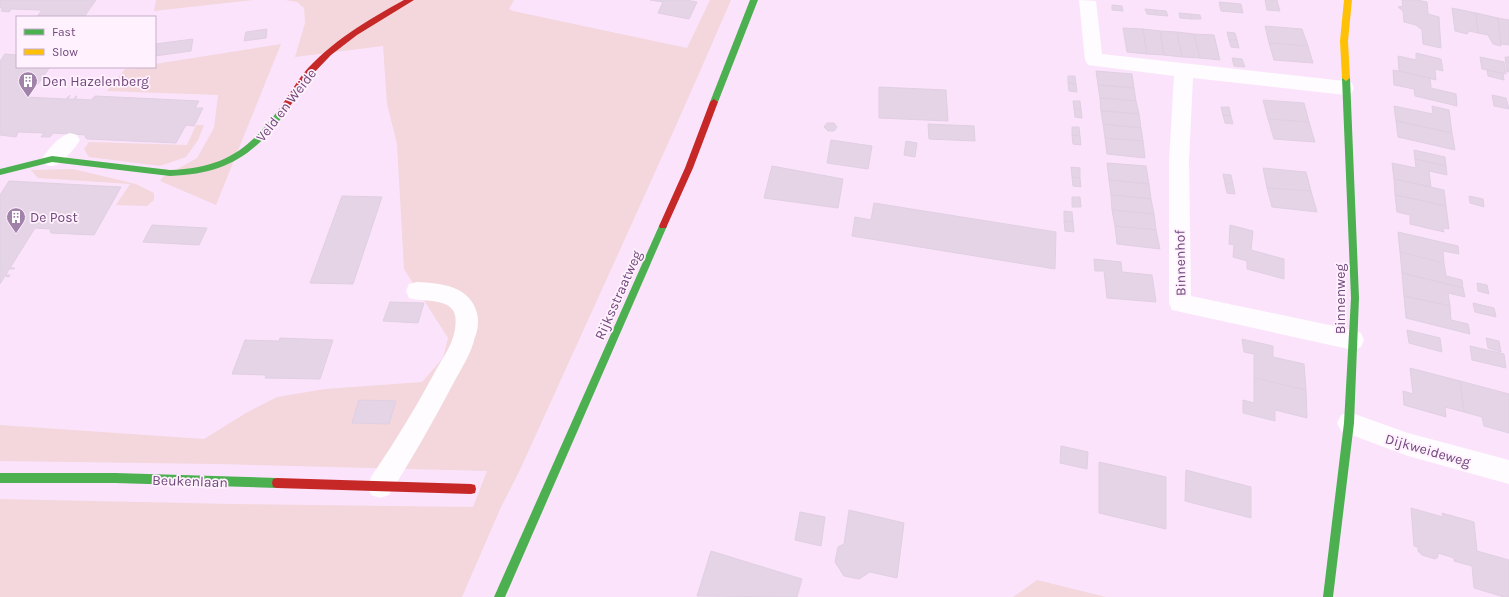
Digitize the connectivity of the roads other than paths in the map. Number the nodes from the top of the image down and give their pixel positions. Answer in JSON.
{"nodes":[{"id":1,"x":410,"y":0,"type":"edge"},
{"id":2,"x":754,"y":0,"type":"edge"},
{"id":3,"x":1348,"y":0,"type":"edge"},
{"id":4,"x":1087,"y":1,"type":"dead end"},
{"id":5,"x":1184,"y":70,"type":"junction"},
{"id":6,"x":1346,"y":88,"type":"junction"},
{"id":7,"x":70,"y":140,"type":"dead end"},
{"id":8,"x":52,"y":159,"type":"junction"},
{"id":9,"x":0,"y":172,"type":"edge"},
{"id":10,"x":417,"y":291,"type":"dead end"},
{"id":11,"x":1353,"y":340,"type":"junction"},
{"id":12,"x":1349,"y":423,"type":"junction"},
{"id":13,"x":1509,"y":472,"type":"edge"},
{"id":14,"x":0,"y":478,"type":"edge"},
{"id":15,"x":380,"y":486,"type":"junction"},
{"id":16,"x":471,"y":489,"type":"dead end"},
{"id":17,"x":499,"y":597,"type":"edge"},
{"id":18,"x":1328,"y":597,"type":"edge"}],
"edges":[{"from":1,"to":8,"type":"street","name":"Veld en Weide"},
{"from":2,"to":17,"type":"street","name":"Rijksstraatweg"},
{"from":3,"to":6,"type":"street","name":"Binnenweg"},
{"from":4,"to":5,"type":"street"},
{"from":5,"to":6,"type":"street"},
{"from":5,"to":11,"type":"street","name":"Binnenhof"},
{"from":6,"to":11,"type":"street","name":"Binnenweg"},
{"from":7,"to":8,"type":"street","name":"Veld en Weide"},
{"from":8,"to":9,"type":"street","name":"Veld en Weide"},
{"from":10,"to":15,"type":"street"},
{"from":11,"to":12,"type":"street","name":"Binnenweg"},
{"from":12,"to":13,"type":"street","name":"Dijkweideweg"},
{"from":12,"to":18,"type":"street","name":"Binnenweg"},
{"from":14,"to":15,"type":"street","name":"Beukenlaan"},
{"from":15,"to":16,"type":"street","name":"Beukenlaan"}]}
